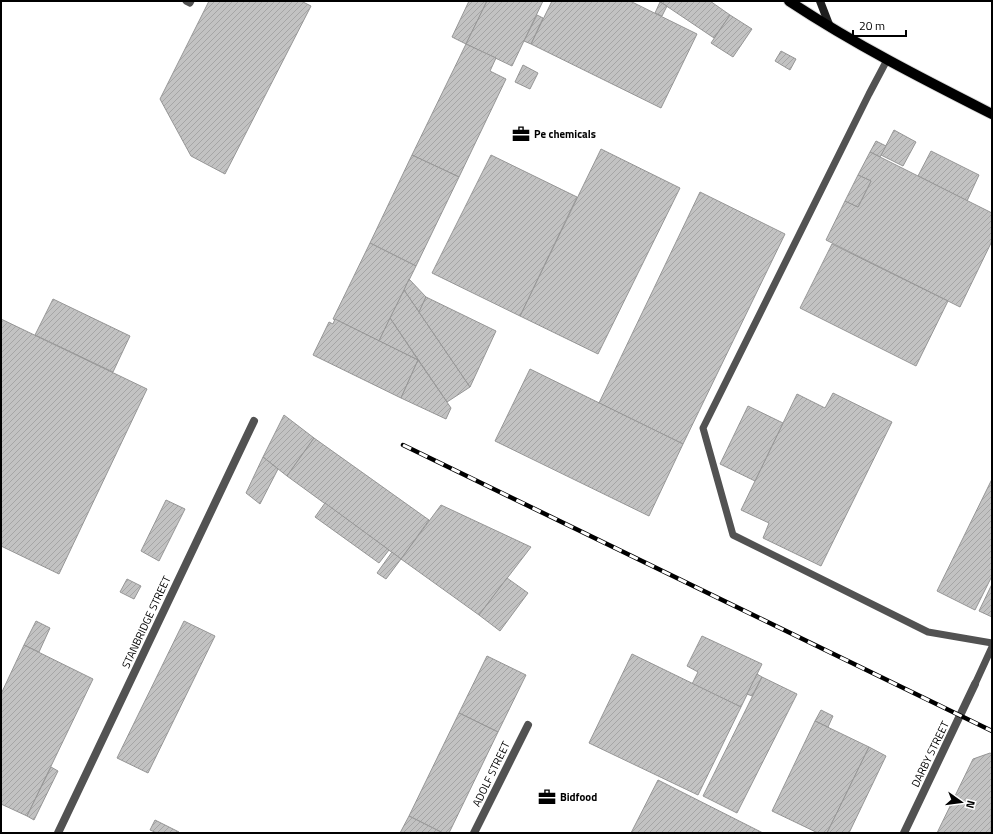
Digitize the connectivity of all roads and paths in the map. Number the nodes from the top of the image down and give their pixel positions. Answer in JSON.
{"nodes":[{"id":1,"x":186,"y":1,"type":"edge"},
{"id":2,"x":192,"y":1,"type":"edge"},
{"id":3,"x":790,"y":1,"type":"edge"},
{"id":4,"x":820,"y":1,"type":"edge"},
{"id":5,"x":830,"y":27,"type":"junction"},
{"id":6,"x":887,"y":60,"type":"junction"},
{"id":7,"x":992,"y":114,"type":"edge"},
{"id":8,"x":254,"y":421,"type":"dead end"},
{"id":9,"x":992,"y":643,"type":"edge"},
{"id":10,"x":992,"y":647,"type":"edge"},
{"id":11,"x":975,"y":684,"type":"joint"},
{"id":12,"x":528,"y":725,"type":"dead end"},
{"id":13,"x":58,"y":833,"type":"edge"},
{"id":14,"x":474,"y":833,"type":"edge"},
{"id":15,"x":904,"y":833,"type":"edge"}],
"edges":[{"from":1,"to":2,"type":"lane"},
{"from":3,"to":5,"type":"main road"},
{"from":4,"to":5,"type":"main road"},
{"from":5,"to":6,"type":"main road"},
{"from":6,"to":7,"type":"main road"},
{"from":6,"to":9,"type":"lane"},
{"from":8,"to":13,"type":"street","name":"STANBRIDGE STREET"},
{"from":10,"to":11,"type":"lane"},
{"from":11,"to":15,"type":"street","name":"DARBY STREET"},
{"from":12,"to":14,"type":"street","name":"ADOLF STREET"}]}
